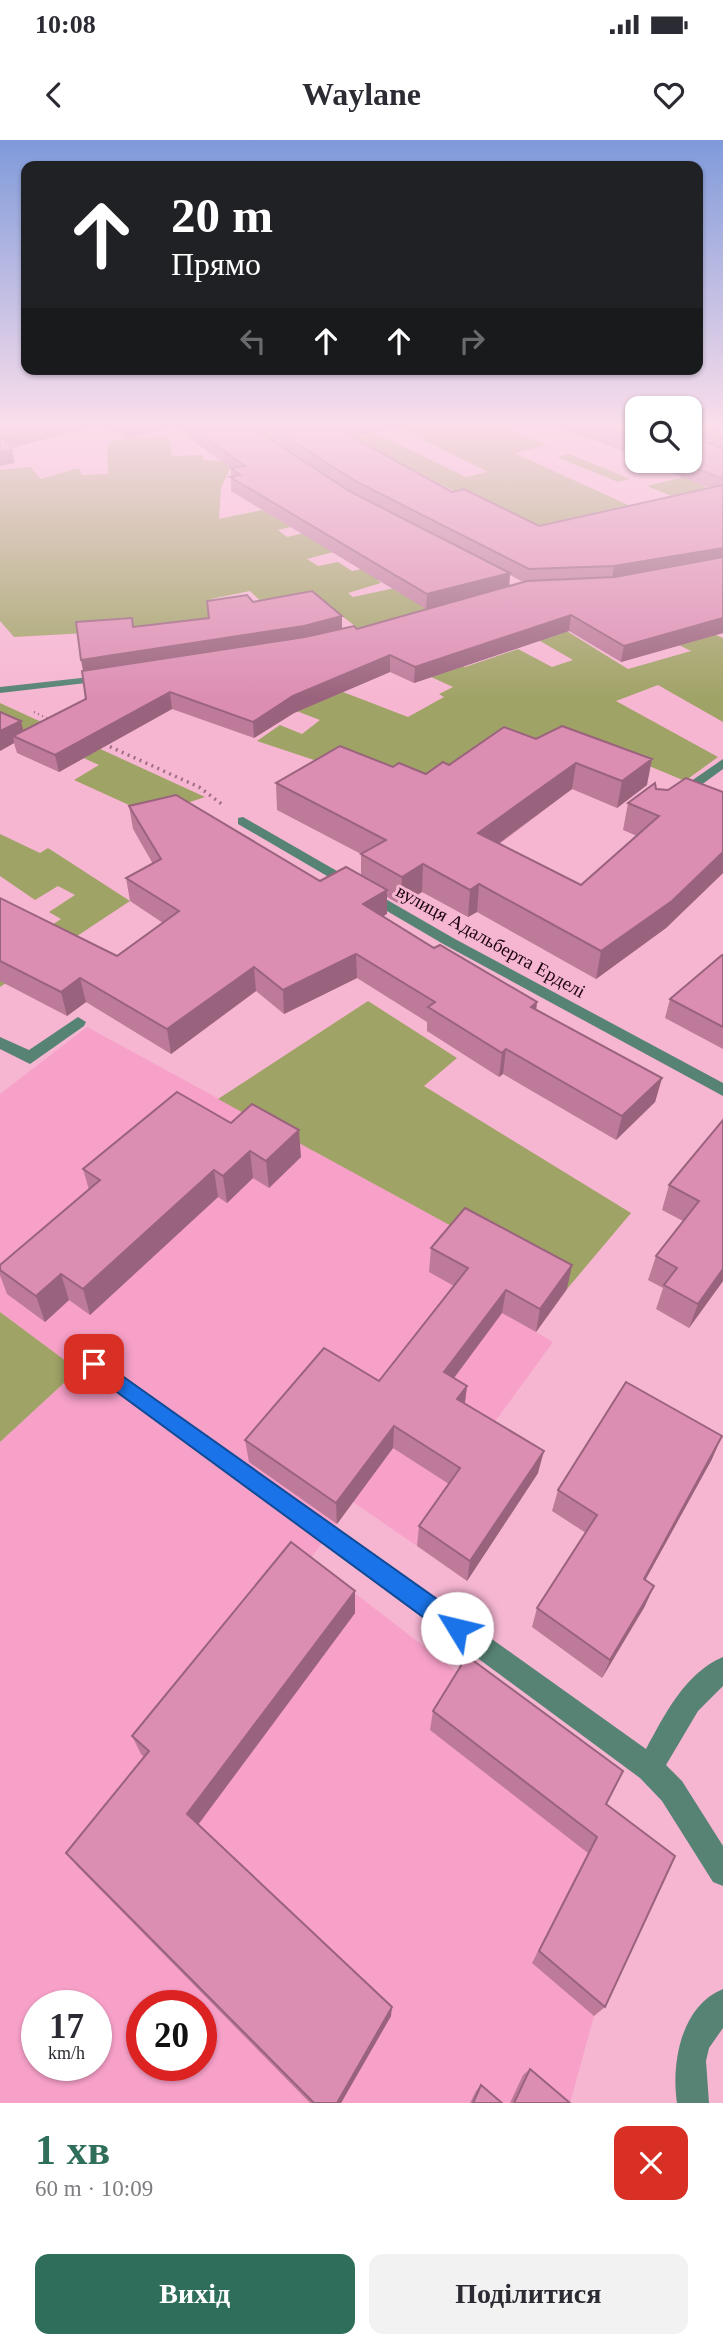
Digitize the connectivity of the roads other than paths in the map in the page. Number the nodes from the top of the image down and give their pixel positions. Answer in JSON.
{"nodes":[{"id":1,"x":120,"y":677,"type":"edge"},
{"id":2,"x":1,"y":690,"type":"edge"},
{"id":3,"x":723,"y":763,"type":"edge"},
{"id":4,"x":668,"y":803,"type":"edge"},
{"id":5,"x":243,"y":821,"type":"road end"},
{"id":6,"x":78,"y":1022,"type":"dead end"},
{"id":7,"x":0,"y":1042,"type":"edge"},
{"id":8,"x":723,"y":1090,"type":"edge"},
{"id":9,"x":94,"y":1364,"type":"dead end"},
{"id":10,"x":723,"y":1670,"type":"edge"},
{"id":11,"x":650,"y":1768,"type":"junction"},
{"id":12,"x":723,"y":1872,"type":"edge"},
{"id":13,"x":723,"y":2004,"type":"edge"},
{"id":14,"x":693,"y":2103,"type":"edge"}],
"edges":[{"from":1,"to":2,"type":"street"},
{"from":3,"to":4,"type":"street"},
{"from":5,"to":8,"type":"street","name":"вулиця Адальберта Ерделі"},
{"from":6,"to":7,"type":"street"},
{"from":9,"to":11,"type":"street"},
{"from":10,"to":11,"type":"street"},
{"from":11,"to":12,"type":"street"},
{"from":13,"to":14,"type":"street"}]}
